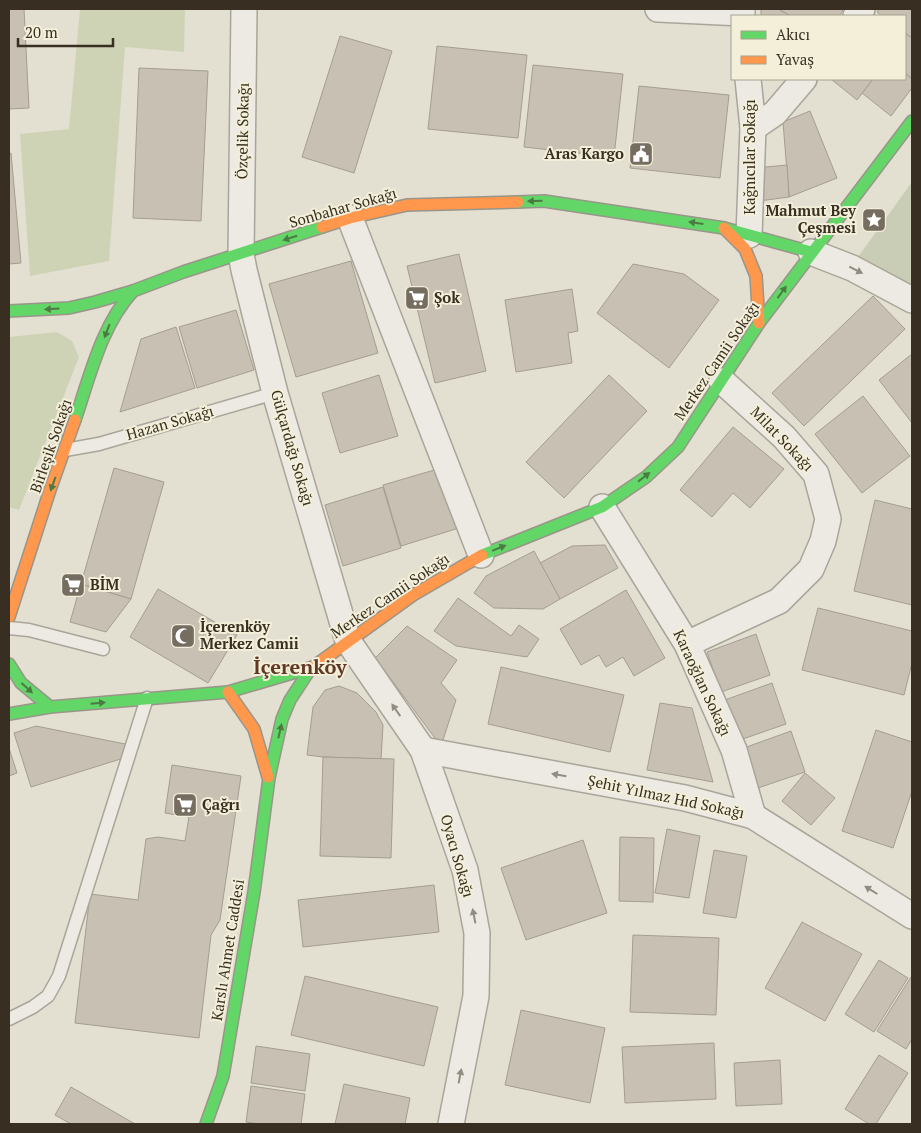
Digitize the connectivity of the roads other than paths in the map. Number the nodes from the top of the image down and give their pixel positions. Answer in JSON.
{"nodes":[{"id":1,"x":244,"y":9,"type":"edge"},
{"id":2,"x":658,"y":9,"type":"edge"},
{"id":3,"x":742,"y":13,"type":"edge"},
{"id":4,"x":748,"y":80,"type":"edge"},
{"id":5,"x":803,"y":80,"type":"edge"},
{"id":6,"x":912,"y":121,"type":"edge"},
{"id":7,"x":753,"y":128,"type":"junction"},
{"id":8,"x":350,"y":218,"type":"junction"},
{"id":9,"x":724,"y":228,"type":"junction"},
{"id":10,"x":749,"y":234,"type":"junction"},
{"id":11,"x":811,"y":252,"type":"junction"},
{"id":12,"x":241,"y":254,"type":"junction"},
{"id":13,"x":133,"y":290,"type":"junction"},
{"id":14,"x":912,"y":300,"type":"edge"},
{"id":15,"x":9,"y":311,"type":"edge"},
{"id":16,"x":758,"y":323,"type":"junction"},
{"id":17,"x":722,"y":381,"type":"junction"},
{"id":18,"x":275,"y":393,"type":"junction"},
{"id":19,"x":65,"y":450,"type":"junction"},
{"id":20,"x":602,"y":507,"type":"junction"},
{"id":21,"x":481,"y":555,"type":"junction"},
{"id":22,"x":9,"y":617,"type":"edge"},
{"id":23,"x":9,"y":628,"type":"edge"},
{"id":24,"x":348,"y":641,"type":"junction"},
{"id":25,"x":687,"y":644,"type":"junction"},
{"id":26,"x":103,"y":649,"type":"dead end"},
{"id":27,"x":9,"y":664,"type":"edge"},
{"id":28,"x":311,"y":668,"type":"junction"},
{"id":29,"x":228,"y":692,"type":"junction"},
{"id":30,"x":147,"y":698,"type":"junction"},
{"id":31,"x":50,"y":707,"type":"junction"},
{"id":32,"x":9,"y":714,"type":"edge"},
{"id":33,"x":423,"y":750,"type":"junction"},
{"id":34,"x":268,"y":778,"type":"junction"},
{"id":35,"x":753,"y":816,"type":"junction"},
{"id":36,"x":912,"y":916,"type":"edge"},
{"id":37,"x":9,"y":1018,"type":"edge"},
{"id":38,"x":206,"y":1124,"type":"edge"},
{"id":39,"x":451,"y":1124,"type":"edge"}],
"edges":[{"from":1,"to":12,"type":"street","name":"Özçelik Sokağı"},
{"from":2,"to":3,"type":"street"},
{"from":4,"to":7,"type":"street","name":"Kağnıcılar Sokağı"},
{"from":5,"to":7,"type":"street"},
{"from":6,"to":11,"type":"main road","name":"Merkez Camii Sokağı"},
{"from":7,"to":10,"type":"street","name":"Kağnıcılar Sokağı"},
{"from":9,"to":8,"type":"main road","name":"Sonbahar Sokağı","one_way":true},
{"from":8,"to":12,"type":"main road","name":"Sonbahar Sokağı","one_way":true},
{"from":8,"to":21,"type":"street"},
{"from":9,"to":10,"type":"main road","name":"Sonbahar Sokağı"},
{"from":9,"to":16,"type":"main road"},
{"from":10,"to":11,"type":"main road","name":"Sonbahar Sokağı"},
{"from":11,"to":14,"type":"street","one_way":true},
{"from":16,"to":11,"type":"main road","name":"Merkez Camii Sokağı","one_way":true},
{"from":12,"to":13,"type":"main road","name":"Sonbahar Sokağı"},
{"from":12,"to":18,"type":"street","name":"Gülçardağı Sokağı"},
{"from":13,"to":15,"type":"main road","name":"Sonbahar Sokağı","one_way":true},
{"from":13,"to":19,"type":"main road","name":"Birleşik Sokağı","one_way":true},
{"from":16,"to":17,"type":"main road","name":"Merkez Camii Sokağı"},
{"from":20,"to":17,"type":"main road","name":"Merkez Camii Sokağı","one_way":true},
{"from":17,"to":25,"type":"street","name":"Milat Sokağı"},
{"from":18,"to":19,"type":"lane","name":"Hazan Sokağı"},
{"from":18,"to":24,"type":"street","name":"Gülçardağı Sokağı"},
{"from":19,"to":22,"type":"main road","name":"Birleşik Sokağı","one_way":true},
{"from":21,"to":20,"type":"main road","name":"Merkez Camii Sokağı","one_way":true},
{"from":20,"to":25,"type":"street","name":"Karaoğlan Sokağı"},
{"from":21,"to":24,"type":"main road","name":"Merkez Camii Sokağı"},
{"from":23,"to":26,"type":"lane"},
{"from":24,"to":28,"type":"main road","name":"Merkez Camii Sokağı"},
{"from":33,"to":24,"type":"street","name":"Oyacı Sokağı","one_way":true},
{"from":25,"to":35,"type":"street","name":"Karaoğlan Sokağı"},
{"from":27,"to":31,"type":"main road","one_way":true},
{"from":28,"to":29,"type":"main road","name":"Merkez Camii Sokağı"},
{"from":34,"to":28,"type":"main road","name":"Karslı Ahmet Caddesi","one_way":true},
{"from":29,"to":30,"type":"main road","name":"Merkez Camii Sokağı"},
{"from":29,"to":34,"type":"main road","name":"Karslı Ahmet Caddesi"},
{"from":31,"to":30,"type":"main road","name":"Merkez Camii Sokağı","one_way":true},
{"from":30,"to":37,"type":"lane"},
{"from":31,"to":32,"type":"main road","name":"Merkez Camii Sokağı"},
{"from":35,"to":33,"type":"street","name":"Şehit Yılmaz Hıd Sokağı","one_way":true},
{"from":39,"to":33,"type":"street","name":"Oyacı Sokağı","one_way":true},
{"from":34,"to":38,"type":"main road","name":"Karslı Ahmet Caddesi"},
{"from":36,"to":35,"type":"street","name":"Şehit Yılmaz Hıd Sokağı","one_way":true}]}
